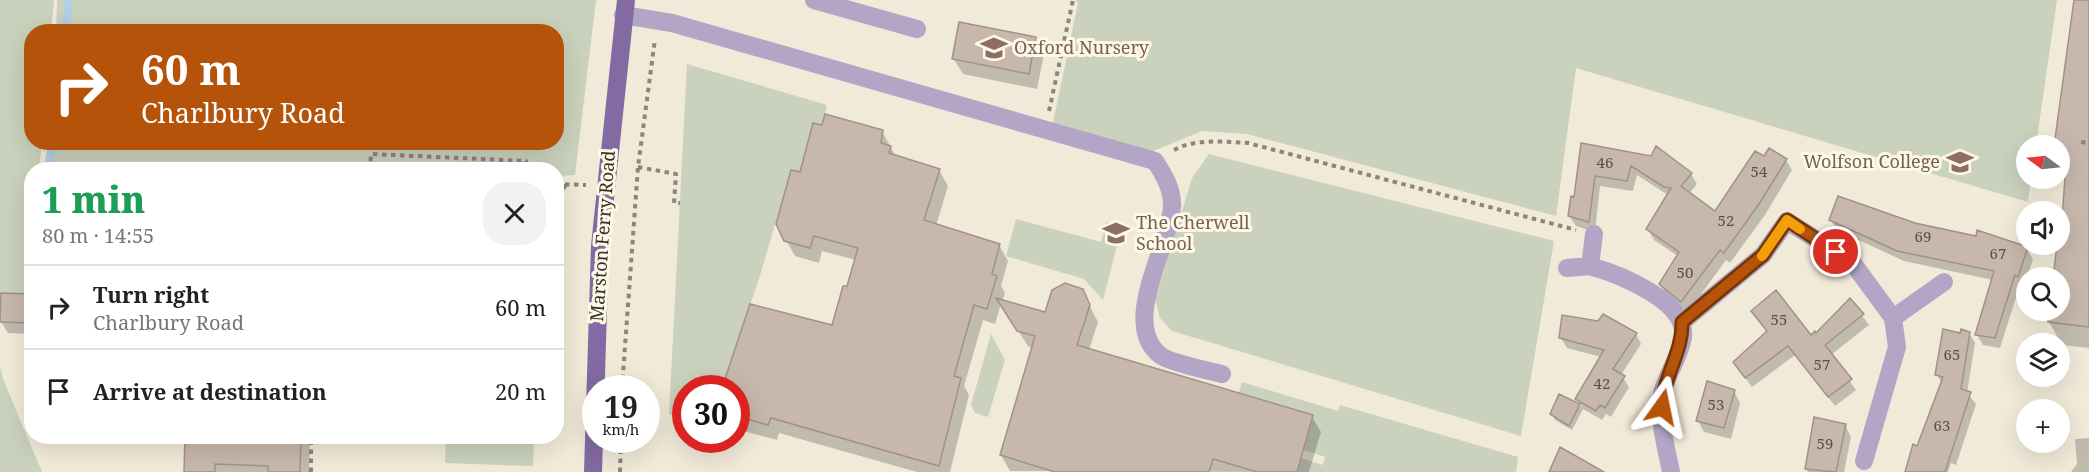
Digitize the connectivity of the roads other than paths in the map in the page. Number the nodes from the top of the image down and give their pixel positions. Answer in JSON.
{"nodes":[{"id":1,"x":814,"y":0,"type":"edge"},
{"id":2,"x":625,"y":8,"type":"edge"},
{"id":3,"x":917,"y":29,"type":"dead end"},
{"id":4,"x":1594,"y":234,"type":"dead end"},
{"id":5,"x":1590,"y":267,"type":"junction"},
{"id":6,"x":1567,"y":268,"type":"dead end"},
{"id":7,"x":1944,"y":282,"type":"dead end"},
{"id":8,"x":1893,"y":318,"type":"junction"},
{"id":9,"x":1682,"y":322,"type":"junction"},
{"id":10,"x":1222,"y":374,"type":"dead end"},
{"id":11,"x":1864,"y":461,"type":"dead end"},
{"id":12,"x":593,"y":472,"type":"edge"},
{"id":13,"x":1671,"y":472,"type":"edge"}],
"edges":[{"from":1,"to":3,"type":"street"},
{"from":2,"to":10,"type":"street"},
{"from":2,"to":12,"type":"main road","name":"Marston Ferry Road"},
{"from":4,"to":5,"type":"street"},
{"from":5,"to":6,"type":"street"},
{"from":5,"to":9,"type":"street"},
{"from":7,"to":8,"type":"street"},
{"from":8,"to":9,"type":"street"},
{"from":8,"to":11,"type":"street"},
{"from":9,"to":13,"type":"street"}]}
